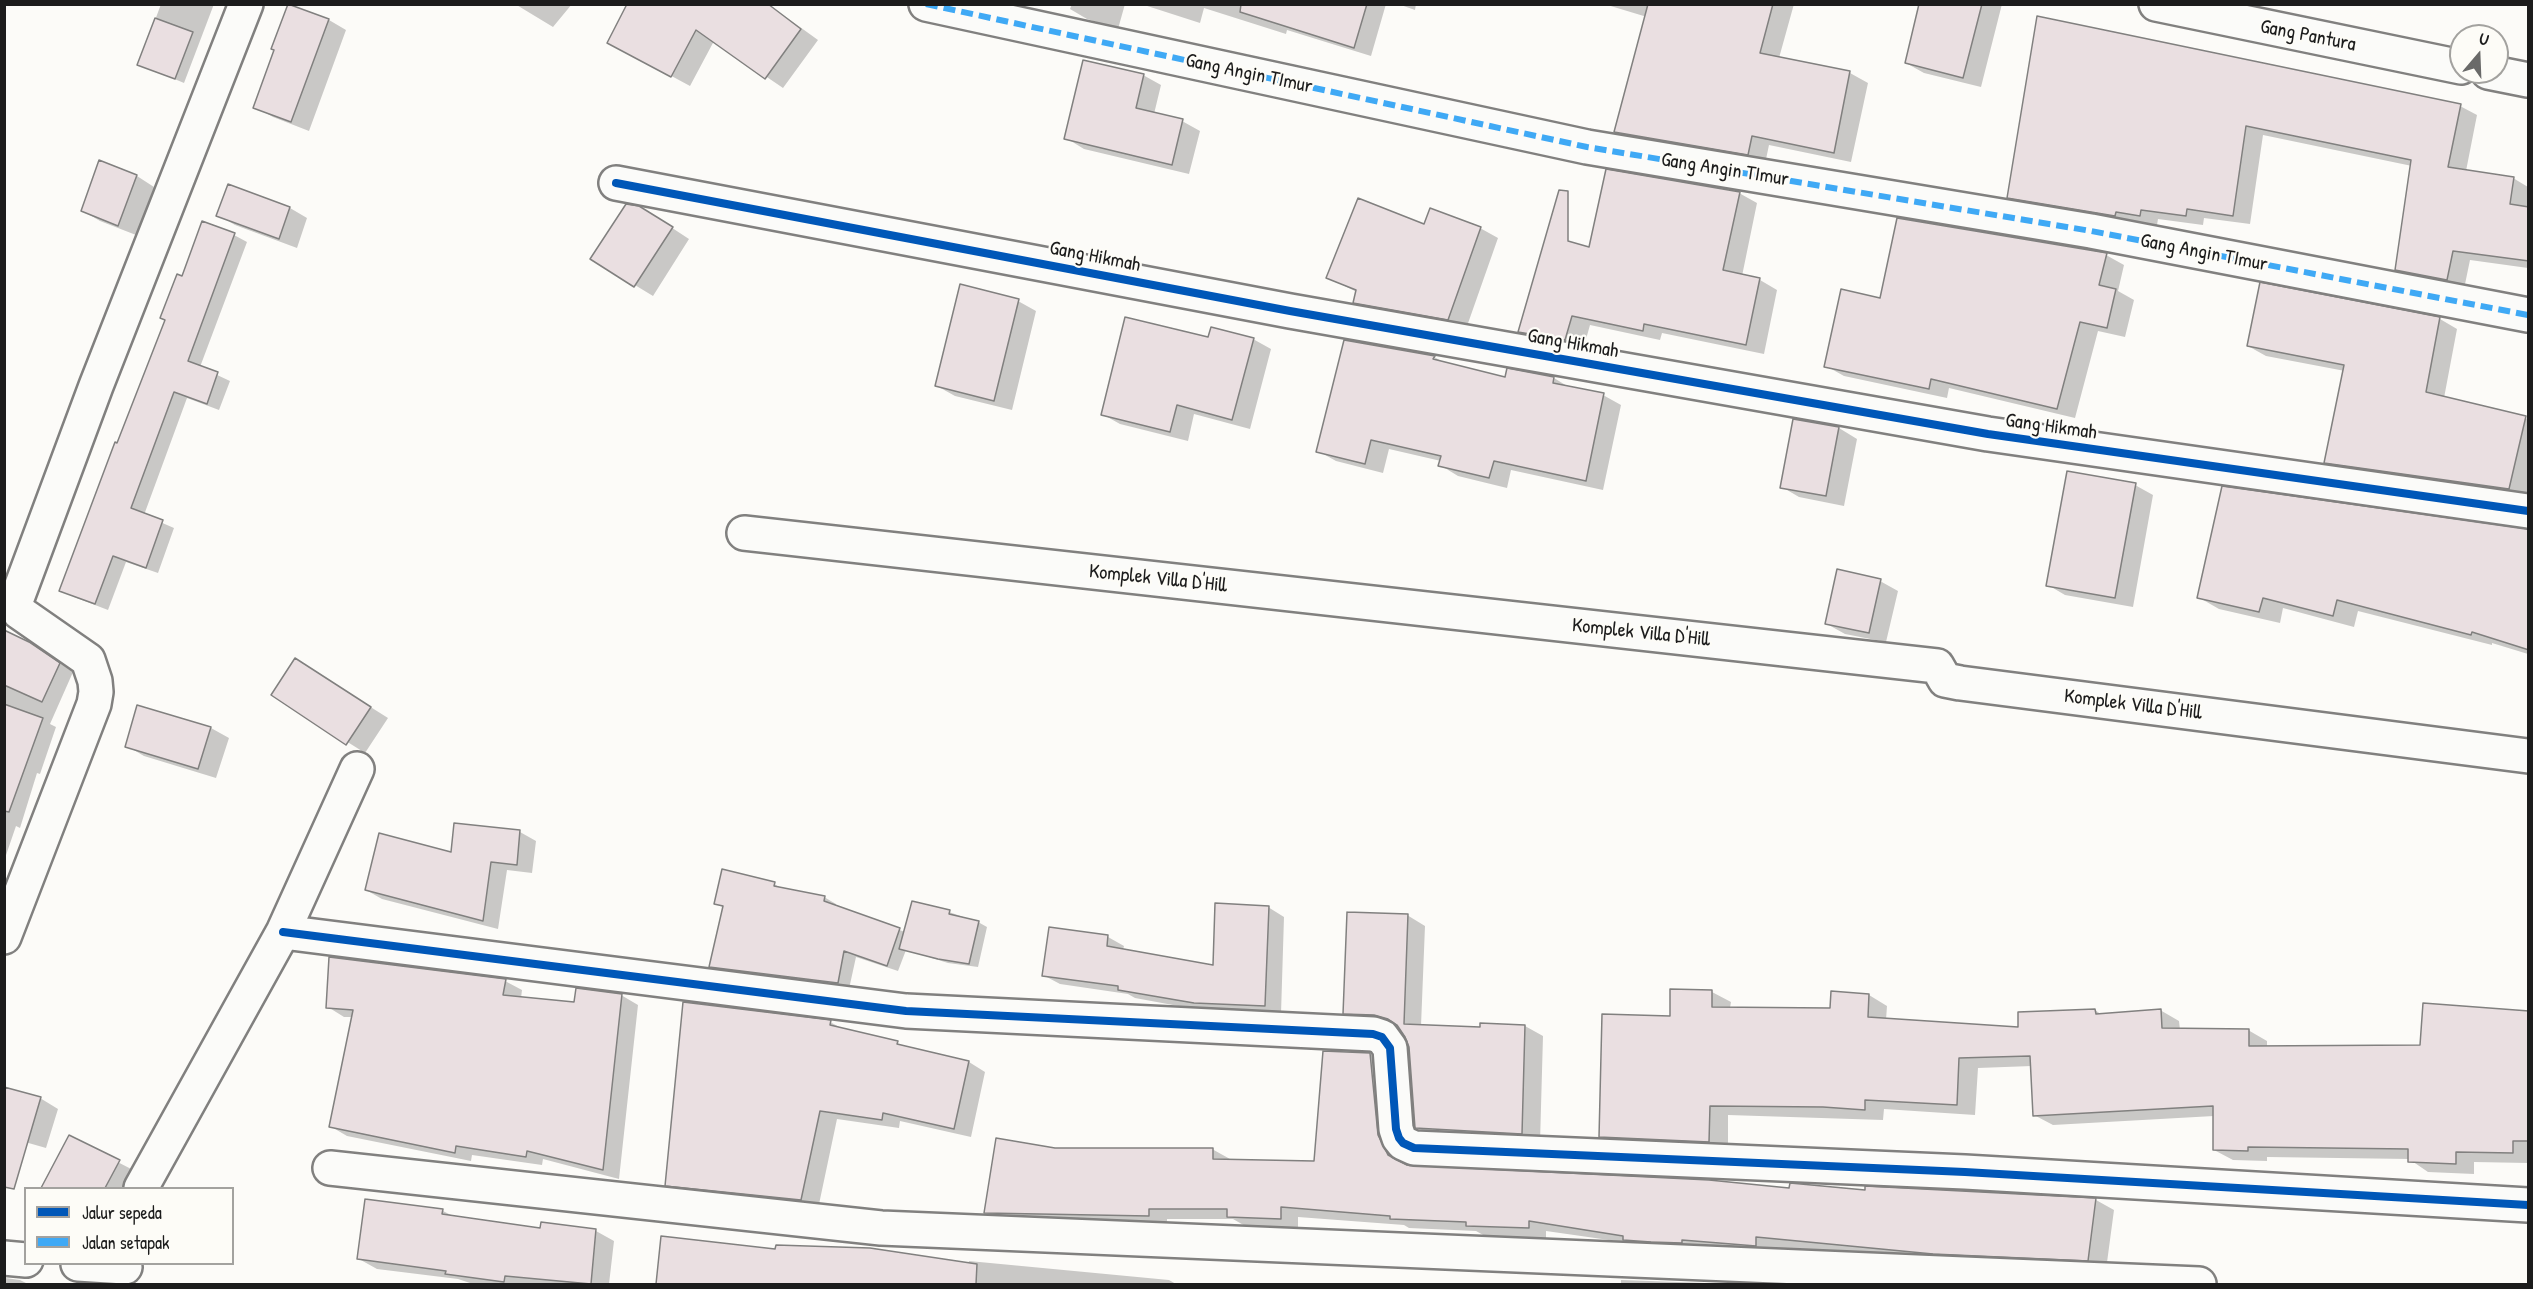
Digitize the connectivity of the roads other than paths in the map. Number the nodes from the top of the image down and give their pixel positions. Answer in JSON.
{"nodes":[{"id":1,"x":246,"y":4,"type":"edge"},
{"id":2,"x":926,"y":4,"type":"edge"},
{"id":3,"x":2156,"y":4,"type":"edge"},
{"id":4,"x":2449,"y":65,"type":"edge"},
{"id":5,"x":2509,"y":76,"type":"edge"},
{"id":6,"x":2529,"y":80,"type":"edge"},
{"id":7,"x":616,"y":183,"type":"dead end"},
{"id":8,"x":2529,"y":315,"type":"edge"},
{"id":9,"x":2529,"y":511,"type":"edge"},
{"id":10,"x":744,"y":533,"type":"dead end"},
{"id":11,"x":2529,"y":756,"type":"edge"},
{"id":12,"x":357,"y":769,"type":"dead end"},
{"id":13,"x":283,"y":932,"type":"junction"},
{"id":14,"x":4,"y":937,"type":"edge"},
{"id":15,"x":330,"y":1168,"type":"dead end"},
{"id":16,"x":142,"y":1187,"type":"edge"},
{"id":17,"x":2529,"y":1205,"type":"edge"},
{"id":18,"x":4,"y":1258,"type":"edge"},
{"id":19,"x":24,"y":1260,"type":"edge"},
{"id":20,"x":89,"y":1265,"type":"edge"},
{"id":21,"x":127,"y":1272,"type":"edge"},
{"id":22,"x":2199,"y":1284,"type":"edge"}],
"edges":[{"from":1,"to":14,"type":"street"},
{"from":2,"to":8,"type":"street","name":"Gang Angin TImur"},
{"from":3,"to":4,"type":"street","name":"Gang Pantura"},
{"from":5,"to":6,"type":"street"},
{"from":7,"to":9,"type":"street","name":"Gang Hikmah"},
{"from":10,"to":11,"type":"street","name":"Komplek Villa D'Hill"},
{"from":12,"to":13,"type":"street"},
{"from":13,"to":16,"type":"street"},
{"from":13,"to":17,"type":"street"},
{"from":15,"to":22,"type":"street"},
{"from":18,"to":19,"type":"street"},
{"from":20,"to":21,"type":"street"}]}
